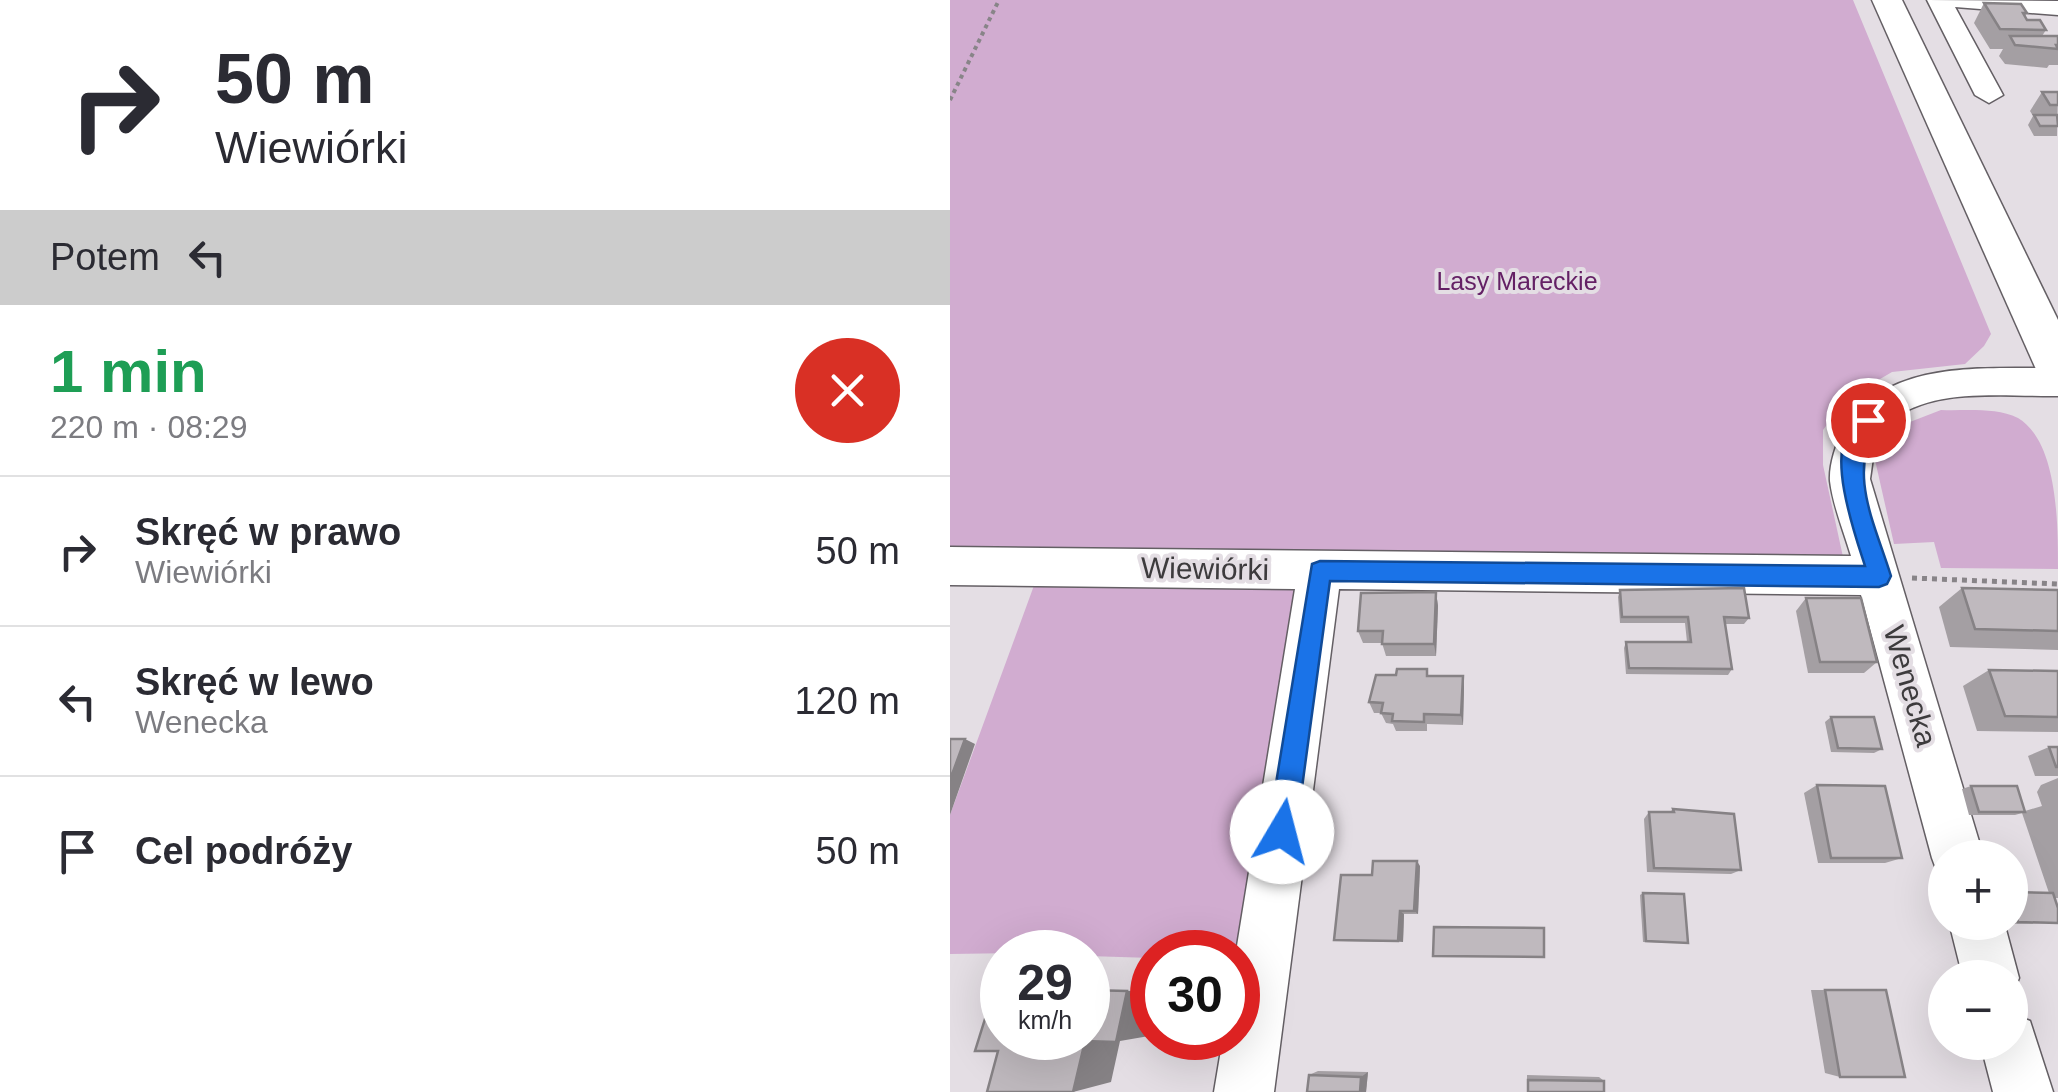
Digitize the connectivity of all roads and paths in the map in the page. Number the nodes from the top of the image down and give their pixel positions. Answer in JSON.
{"nodes":[{"id":1,"x":999,"y":0,"type":"edge"},
{"id":2,"x":1886,"y":0,"type":"edge"},
{"id":3,"x":1913,"y":0,"type":"edge"},
{"id":4,"x":1939,"y":0,"type":"edge"},
{"id":5,"x":1958,"y":0,"type":"edge"},
{"id":6,"x":2058,"y":8,"type":"edge"},
{"id":7,"x":1990,"y":95,"type":"dead end"},
{"id":8,"x":950,"y":100,"type":"edge"},
{"id":9,"x":2049,"y":263,"type":"dead end"},
{"id":10,"x":2058,"y":368,"type":"edge"},
{"id":11,"x":2058,"y":382,"type":"edge"},
{"id":12,"x":950,"y":566,"type":"edge"},
{"id":13,"x":1320,"y":571,"type":"junction"},
{"id":14,"x":1879,"y":576,"type":"junction"},
{"id":15,"x":2058,"y":584,"type":"edge"},
{"id":16,"x":1953,"y":840,"type":"edge"},
{"id":17,"x":2014,"y":1060,"type":"edge"},
{"id":18,"x":1244,"y":1092,"type":"edge"},
{"id":19,"x":2023,"y":1092,"type":"edge"}],
"edges":[{"from":1,"to":8,"type":"path"},
{"from":2,"to":10,"type":"main road"},
{"from":3,"to":9,"type":"main road"},
{"from":4,"to":7,"type":"street"},
{"from":5,"to":6,"type":"street"},
{"from":11,"to":14,"type":"street","name":"Wenecka"},
{"from":12,"to":13,"type":"street","name":"Wiewiórki"},
{"from":13,"to":14,"type":"street","name":"Wiewiórki"},
{"from":13,"to":18,"type":"street"},
{"from":14,"to":15,"type":"path"},
{"from":14,"to":16,"type":"street","name":"Wenecka"},
{"from":17,"to":19,"type":"street"}]}
